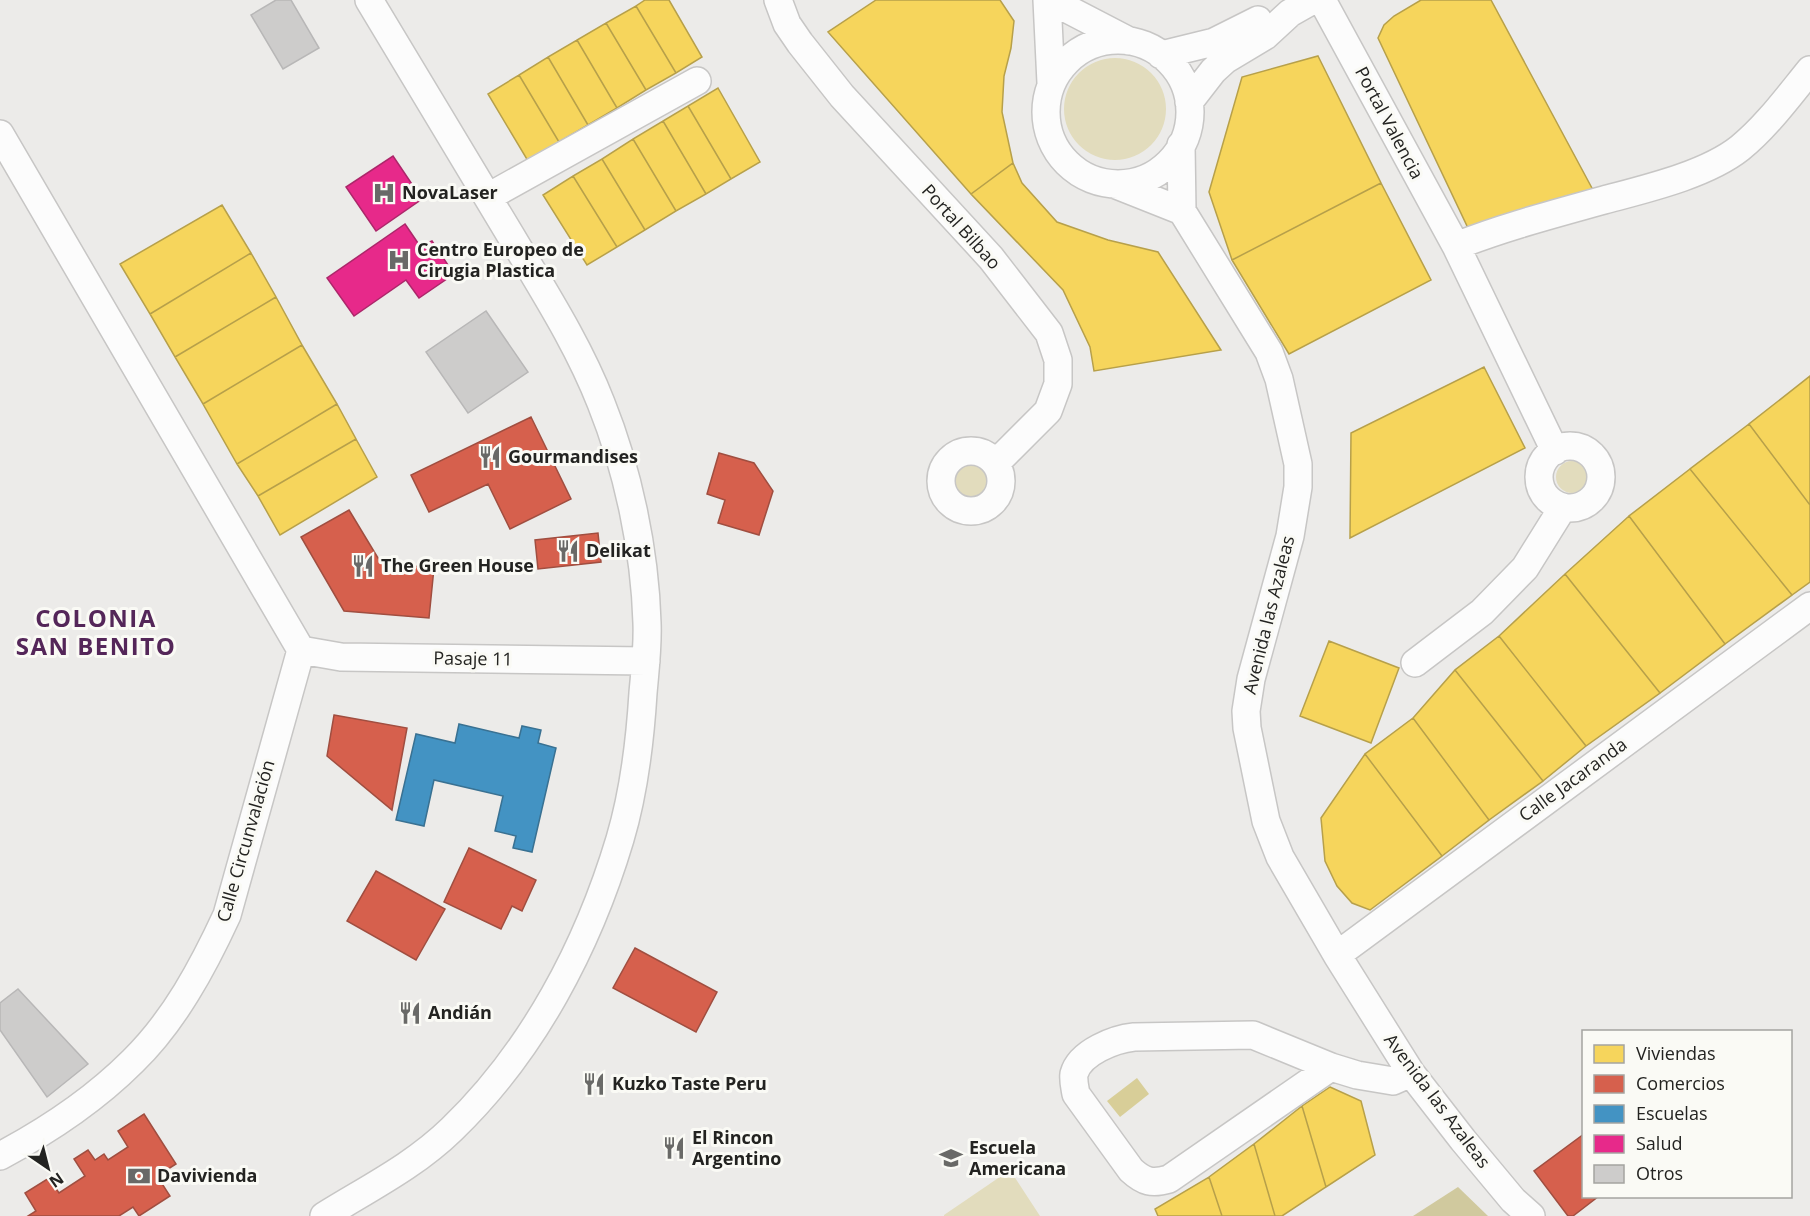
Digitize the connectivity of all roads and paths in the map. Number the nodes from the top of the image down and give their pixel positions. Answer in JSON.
{"nodes":[{"id":1,"x":369,"y":0,"type":"edge"},
{"id":2,"x":778,"y":0,"type":"edge"},
{"id":3,"x":1048,"y":0,"type":"edge"},
{"id":4,"x":1323,"y":0,"type":"edge"},
{"id":5,"x":1302,"y":6,"type":"edge"},
{"id":6,"x":1130,"y":41,"type":"junction"},
{"id":7,"x":1161,"y":54,"type":"junction"},
{"id":8,"x":1810,"y":70,"type":"edge"},
{"id":9,"x":697,"y":81,"type":"dead end"},
{"id":10,"x":1052,"y":83,"type":"junction"},
{"id":11,"x":1189,"y":102,"type":"junction"},
{"id":12,"x":0,"y":134,"type":"edge"},
{"id":13,"x":1181,"y":145,"type":"junction"},
{"id":14,"x":1114,"y":184,"type":"junction"},
{"id":15,"x":488,"y":197,"type":"junction"},
{"id":16,"x":1182,"y":211,"type":"junction"},
{"id":17,"x":1456,"y":246,"type":"junction"},
{"id":18,"x":1555,"y":451,"type":"junction"},
{"id":19,"x":996,"y":463,"type":"dead end"},
{"id":20,"x":1563,"y":507,"type":"junction"},
{"id":21,"x":1810,"y":606,"type":"edge"},
{"id":22,"x":301,"y":650,"type":"junction"},
{"id":23,"x":646,"y":661,"type":"junction"},
{"id":24,"x":1415,"y":663,"type":"dead end"},
{"id":25,"x":1336,"y":955,"type":"junction"},
{"id":26,"x":1331,"y":1067,"type":"junction"},
{"id":27,"x":1411,"y":1073,"type":"junction"},
{"id":28,"x":0,"y":1156,"type":"edge"},
{"id":29,"x":324,"y":1216,"type":"edge"},
{"id":30,"x":1531,"y":1216,"type":"edge"}],
"edges":[{"from":1,"to":15,"type":"street"},
{"from":2,"to":19,"type":"street","name":"Portal Bilbao"},
{"from":3,"to":6,"type":"street"},
{"from":3,"to":10,"type":"street"},
{"from":4,"to":17,"type":"street","name":"Portal Valencia"},
{"from":5,"to":7,"type":"street"},
{"from":5,"to":11,"type":"street"},
{"from":6,"to":7,"type":"street"},
{"from":6,"to":10,"type":"street"},
{"from":7,"to":11,"type":"street"},
{"from":8,"to":17,"type":"street"},
{"from":9,"to":15,"type":"street"},
{"from":10,"to":14,"type":"street"},
{"from":11,"to":13,"type":"street"},
{"from":12,"to":22,"type":"street"},
{"from":13,"to":14,"type":"street"},
{"from":13,"to":16,"type":"street"},
{"from":14,"to":16,"type":"street"},
{"from":15,"to":23,"type":"street"},
{"from":16,"to":25,"type":"street","name":"Avenida las Azaleas"},
{"from":17,"to":18,"type":"street","name":"Portal Valencia"},
{"from":18,"to":20,"type":"street"},
{"from":18,"to":20,"type":"street"},
{"from":20,"to":24,"type":"street"},
{"from":21,"to":25,"type":"street","name":"Calle Jacaranda"},
{"from":22,"to":23,"type":"street","name":"Pasaje 11"},
{"from":22,"to":28,"type":"street","name":"Calle Circunvalación"},
{"from":23,"to":29,"type":"street"},
{"from":25,"to":27,"type":"street","name":"Avenida las Azaleas"},
{"from":26,"to":26,"type":"street"},
{"from":26,"to":27,"type":"street"},
{"from":27,"to":30,"type":"street","name":"Avenida las Azaleas"}]}
